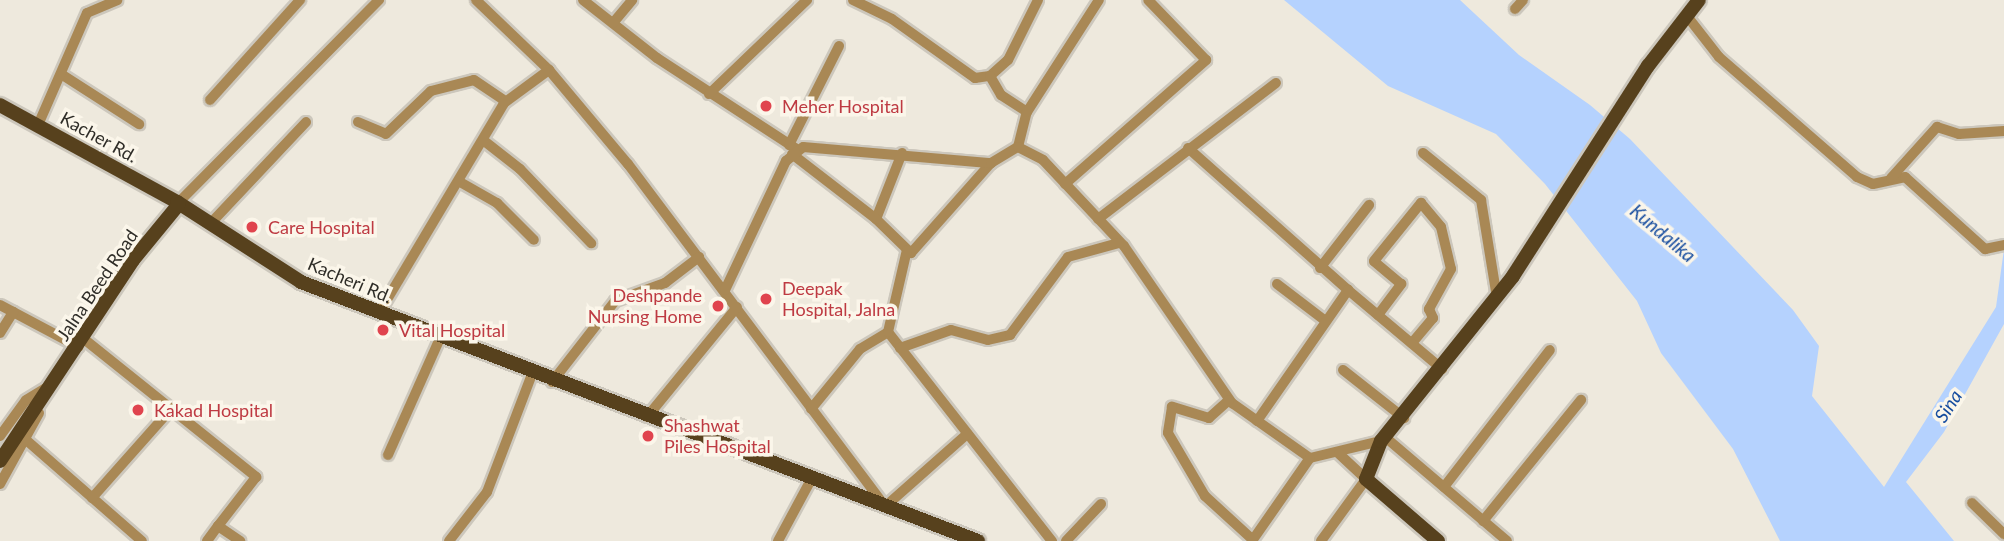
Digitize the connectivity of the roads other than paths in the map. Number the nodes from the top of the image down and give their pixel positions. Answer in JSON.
{"nodes":[{"id":1,"x":117,"y":0,"type":"edge"},
{"id":2,"x":300,"y":0,"type":"edge"},
{"id":3,"x":379,"y":0,"type":"edge"},
{"id":4,"x":476,"y":0,"type":"edge"},
{"id":5,"x":583,"y":0,"type":"edge"},
{"id":6,"x":632,"y":0,"type":"edge"},
{"id":7,"x":807,"y":0,"type":"edge"},
{"id":8,"x":853,"y":0,"type":"edge"},
{"id":9,"x":1038,"y":0,"type":"edge"},
{"id":10,"x":1099,"y":0,"type":"edge"},
{"id":11,"x":1148,"y":0,"type":"edge"},
{"id":12,"x":1523,"y":0,"type":"edge"},
{"id":13,"x":1699,"y":0,"type":"edge"},
{"id":14,"x":1515,"y":9,"type":"dead end"},
{"id":15,"x":1687,"y":16,"type":"junction"},
{"id":16,"x":613,"y":23,"type":"junction"},
{"id":17,"x":839,"y":47,"type":"dead end"},
{"id":18,"x":549,"y":70,"type":"junction"},
{"id":19,"x":61,"y":74,"type":"junction"},
{"id":20,"x":990,"y":76,"type":"junction"},
{"id":21,"x":1276,"y":83,"type":"dead end"},
{"id":22,"x":709,"y":94,"type":"junction"},
{"id":23,"x":210,"y":100,"type":"dead end"},
{"id":24,"x":505,"y":101,"type":"junction"},
{"id":25,"x":0,"y":105,"type":"edge"},
{"id":26,"x":1027,"y":112,"type":"junction"},
{"id":27,"x":306,"y":122,"type":"dead end"},
{"id":28,"x":358,"y":122,"type":"dead end"},
{"id":29,"x":139,"y":124,"type":"dead end"},
{"id":30,"x":38,"y":125,"type":"junction"},
{"id":31,"x":2004,"y":131,"type":"edge"},
{"id":32,"x":483,"y":140,"type":"junction"},
{"id":33,"x":1018,"y":147,"type":"junction"},
{"id":34,"x":1188,"y":148,"type":"junction"},
{"id":35,"x":793,"y":150,"type":"junction"},
{"id":36,"x":902,"y":153,"type":"junction"},
{"id":37,"x":1423,"y":153,"type":"dead end"},
{"id":38,"x":991,"y":163,"type":"junction"},
{"id":39,"x":1891,"y":178,"type":"junction"},
{"id":40,"x":460,"y":182,"type":"junction"},
{"id":41,"x":1065,"y":184,"type":"junction"},
{"id":42,"x":179,"y":203,"type":"junction"},
{"id":43,"x":1369,"y":205,"type":"dead end"},
{"id":44,"x":876,"y":219,"type":"junction"},
{"id":45,"x":1098,"y":219,"type":"junction"},
{"id":46,"x":210,"y":224,"type":"junction"},
{"id":47,"x":534,"y":240,"type":"dead end"},
{"id":48,"x":591,"y":243,"type":"dead end"},
{"id":49,"x":1119,"y":243,"type":"junction"},
{"id":50,"x":1998,"y":246,"type":"edge"},
{"id":51,"x":907,"y":250,"type":"junction"},
{"id":52,"x":699,"y":257,"type":"junction"},
{"id":53,"x":1320,"y":268,"type":"junction"},
{"id":54,"x":1277,"y":284,"type":"dead end"},
{"id":55,"x":725,"y":290,"type":"junction"},
{"id":56,"x":1348,"y":290,"type":"junction"},
{"id":57,"x":1497,"y":298,"type":"junction"},
{"id":58,"x":0,"y":305,"type":"edge"},
{"id":59,"x":737,"y":307,"type":"junction"},
{"id":60,"x":13,"y":312,"type":"junction"},
{"id":61,"x":379,"y":313,"type":"junction"},
{"id":62,"x":1378,"y":316,"type":"junction"},
{"id":63,"x":1323,"y":319,"type":"junction"},
{"id":64,"x":888,"y":332,"type":"junction"},
{"id":65,"x":0,"y":333,"type":"edge"},
{"id":66,"x":440,"y":338,"type":"junction"},
{"id":67,"x":81,"y":343,"type":"junction"},
{"id":68,"x":1412,"y":343,"type":"junction"},
{"id":69,"x":900,"y":348,"type":"junction"},
{"id":70,"x":1550,"y":350,"type":"dead end"},
{"id":71,"x":1442,"y":369,"type":"junction"},
{"id":72,"x":1343,"y":370,"type":"dead end"},
{"id":73,"x":532,"y":374,"type":"junction"},
{"id":74,"x":552,"y":382,"type":"junction"},
{"id":75,"x":49,"y":383,"type":"junction"},
{"id":76,"x":1230,"y":400,"type":"junction"},
{"id":77,"x":1581,"y":400,"type":"dead end"},
{"id":78,"x":171,"y":409,"type":"junction"},
{"id":79,"x":811,"y":409,"type":"junction"},
{"id":80,"x":647,"y":417,"type":"junction"},
{"id":81,"x":1404,"y":418,"type":"junction"},
{"id":82,"x":1257,"y":421,"type":"junction"},
{"id":83,"x":967,"y":434,"type":"junction"},
{"id":84,"x":0,"y":436,"type":"edge"},
{"id":85,"x":25,"y":439,"type":"junction"},
{"id":86,"x":1383,"y":439,"type":"junction"},
{"id":87,"x":1339,"y":454,"type":"junction"},
{"id":88,"x":388,"y":455,"type":"dead end"},
{"id":89,"x":1310,"y":458,"type":"junction"},
{"id":90,"x":0,"y":461,"type":"edge"},
{"id":91,"x":813,"y":476,"type":"junction"},
{"id":92,"x":1366,"y":479,"type":"junction"},
{"id":93,"x":0,"y":484,"type":"edge"},
{"id":94,"x":1444,"y":487,"type":"junction"},
{"id":95,"x":92,"y":498,"type":"junction"},
{"id":96,"x":885,"y":503,"type":"junction"},
{"id":97,"x":1972,"y":503,"type":"dead end"},
{"id":98,"x":1101,"y":504,"type":"dead end"},
{"id":99,"x":1483,"y":521,"type":"junction"},
{"id":100,"x":218,"y":526,"type":"junction"},
{"id":101,"x":2004,"y":534,"type":"edge"},
{"id":102,"x":142,"y":541,"type":"edge"},
{"id":103,"x":207,"y":541,"type":"edge"},
{"id":104,"x":240,"y":541,"type":"edge"},
{"id":105,"x":449,"y":541,"type":"edge"},
{"id":106,"x":778,"y":541,"type":"edge"},
{"id":107,"x":978,"y":541,"type":"edge"},
{"id":108,"x":1052,"y":541,"type":"edge"},
{"id":109,"x":1066,"y":541,"type":"edge"},
{"id":110,"x":1252,"y":541,"type":"edge"},
{"id":111,"x":1321,"y":541,"type":"edge"},
{"id":112,"x":1438,"y":541,"type":"edge"},
{"id":113,"x":1507,"y":541,"type":"edge"}],
"edges":[{"from":1,"to":19,"type":"street"},
{"from":2,"to":23,"type":"street"},
{"from":3,"to":42,"type":"street"},
{"from":4,"to":18,"type":"street"},
{"from":5,"to":16,"type":"street"},
{"from":6,"to":16,"type":"street"},
{"from":7,"to":22,"type":"street"},
{"from":8,"to":20,"type":"street"},
{"from":9,"to":20,"type":"street"},
{"from":10,"to":26,"type":"street"},
{"from":11,"to":41,"type":"street"},
{"from":12,"to":14,"type":"street"},
{"from":13,"to":15,"type":"main road"},
{"from":15,"to":39,"type":"street"},
{"from":15,"to":57,"type":"main road"},
{"from":16,"to":22,"type":"street"},
{"from":17,"to":35,"type":"street"},
{"from":18,"to":24,"type":"street"},
{"from":18,"to":52,"type":"street"},
{"from":19,"to":29,"type":"street"},
{"from":19,"to":30,"type":"street"},
{"from":20,"to":26,"type":"street"},
{"from":21,"to":34,"type":"street"},
{"from":22,"to":35,"type":"street"},
{"from":24,"to":28,"type":"street"},
{"from":24,"to":32,"type":"street"},
{"from":25,"to":30,"type":"main road","name":"Kacher Rd."},
{"from":26,"to":33,"type":"street"},
{"from":27,"to":46,"type":"street"},
{"from":30,"to":42,"type":"main road","name":"Kacher Rd."},
{"from":31,"to":39,"type":"street"},
{"from":32,"to":40,"type":"street"},
{"from":32,"to":48,"type":"street"},
{"from":33,"to":38,"type":"street"},
{"from":33,"to":41,"type":"street"},
{"from":34,"to":45,"type":"street"},
{"from":34,"to":53,"type":"street"},
{"from":35,"to":36,"type":"street"},
{"from":35,"to":44,"type":"street"},
{"from":35,"to":55,"type":"street"},
{"from":36,"to":38,"type":"street"},
{"from":36,"to":44,"type":"street"},
{"from":37,"to":57,"type":"street"},
{"from":38,"to":51,"type":"street"},
{"from":39,"to":50,"type":"street"},
{"from":40,"to":47,"type":"street"},
{"from":40,"to":61,"type":"street"},
{"from":41,"to":45,"type":"street"},
{"from":42,"to":46,"type":"main road","name":"Kacheri Rd."},
{"from":42,"to":67,"type":"main road","name":"Jalna Beed Road"},
{"from":43,"to":53,"type":"street"},
{"from":44,"to":51,"type":"street"},
{"from":45,"to":49,"type":"street"},
{"from":46,"to":61,"type":"main road","name":"Kacheri Rd."},
{"from":49,"to":69,"type":"street"},
{"from":49,"to":76,"type":"street"},
{"from":51,"to":64,"type":"street"},
{"from":52,"to":55,"type":"street"},
{"from":52,"to":74,"type":"street"},
{"from":53,"to":56,"type":"street"},
{"from":54,"to":63,"type":"street"},
{"from":55,"to":59,"type":"street"},
{"from":56,"to":62,"type":"street"},
{"from":56,"to":63,"type":"street"},
{"from":57,"to":71,"type":"main road"},
{"from":58,"to":60,"type":"street"},
{"from":59,"to":79,"type":"street"},
{"from":59,"to":80,"type":"street"},
{"from":60,"to":65,"type":"street"},
{"from":60,"to":67,"type":"street"},
{"from":61,"to":66,"type":"main road","name":"Kacheri Rd."},
{"from":62,"to":68,"type":"street"},
{"from":62,"to":68,"type":"street"},
{"from":63,"to":82,"type":"street"},
{"from":64,"to":69,"type":"street"},
{"from":64,"to":79,"type":"street"},
{"from":66,"to":73,"type":"main road","name":"Kacheri Rd."},
{"from":66,"to":88,"type":"street"},
{"from":67,"to":75,"type":"main road","name":"Jalna Beed Road"},
{"from":67,"to":78,"type":"street"},
{"from":68,"to":71,"type":"street"},
{"from":69,"to":83,"type":"street"},
{"from":70,"to":94,"type":"street"},
{"from":71,"to":81,"type":"main road"},
{"from":72,"to":81,"type":"street"},
{"from":73,"to":74,"type":"main road","name":"Kacheri Rd."},
{"from":73,"to":105,"type":"street"},
{"from":74,"to":80,"type":"main road","name":"Kacheri Rd."},
{"from":75,"to":84,"type":"street"},
{"from":75,"to":85,"type":"street"},
{"from":75,"to":90,"type":"main road","name":"Jalna Beed Road"},
{"from":76,"to":82,"type":"street"},
{"from":76,"to":110,"type":"street"},
{"from":77,"to":99,"type":"street"},
{"from":78,"to":95,"type":"street"},
{"from":78,"to":100,"type":"street"},
{"from":79,"to":96,"type":"street"},
{"from":80,"to":91,"type":"main road","name":"Kacheri Rd."},
{"from":81,"to":86,"type":"main road"},
{"from":82,"to":89,"type":"street"},
{"from":83,"to":96,"type":"street"},
{"from":83,"to":108,"type":"street"},
{"from":85,"to":93,"type":"street"},
{"from":85,"to":95,"type":"street"},
{"from":86,"to":87,"type":"street"},
{"from":86,"to":92,"type":"main road"},
{"from":86,"to":94,"type":"street"},
{"from":87,"to":89,"type":"street"},
{"from":87,"to":92,"type":"street"},
{"from":89,"to":110,"type":"street"},
{"from":91,"to":96,"type":"main road","name":"Kacheri Rd."},
{"from":91,"to":106,"type":"street"},
{"from":92,"to":111,"type":"street"},
{"from":92,"to":112,"type":"main road"},
{"from":94,"to":99,"type":"street"},
{"from":95,"to":102,"type":"street"},
{"from":96,"to":107,"type":"main road","name":"Kacheri Rd."},
{"from":97,"to":101,"type":"street"},
{"from":98,"to":109,"type":"street"},
{"from":99,"to":113,"type":"street"},
{"from":100,"to":103,"type":"street"},
{"from":100,"to":104,"type":"street"}]}
